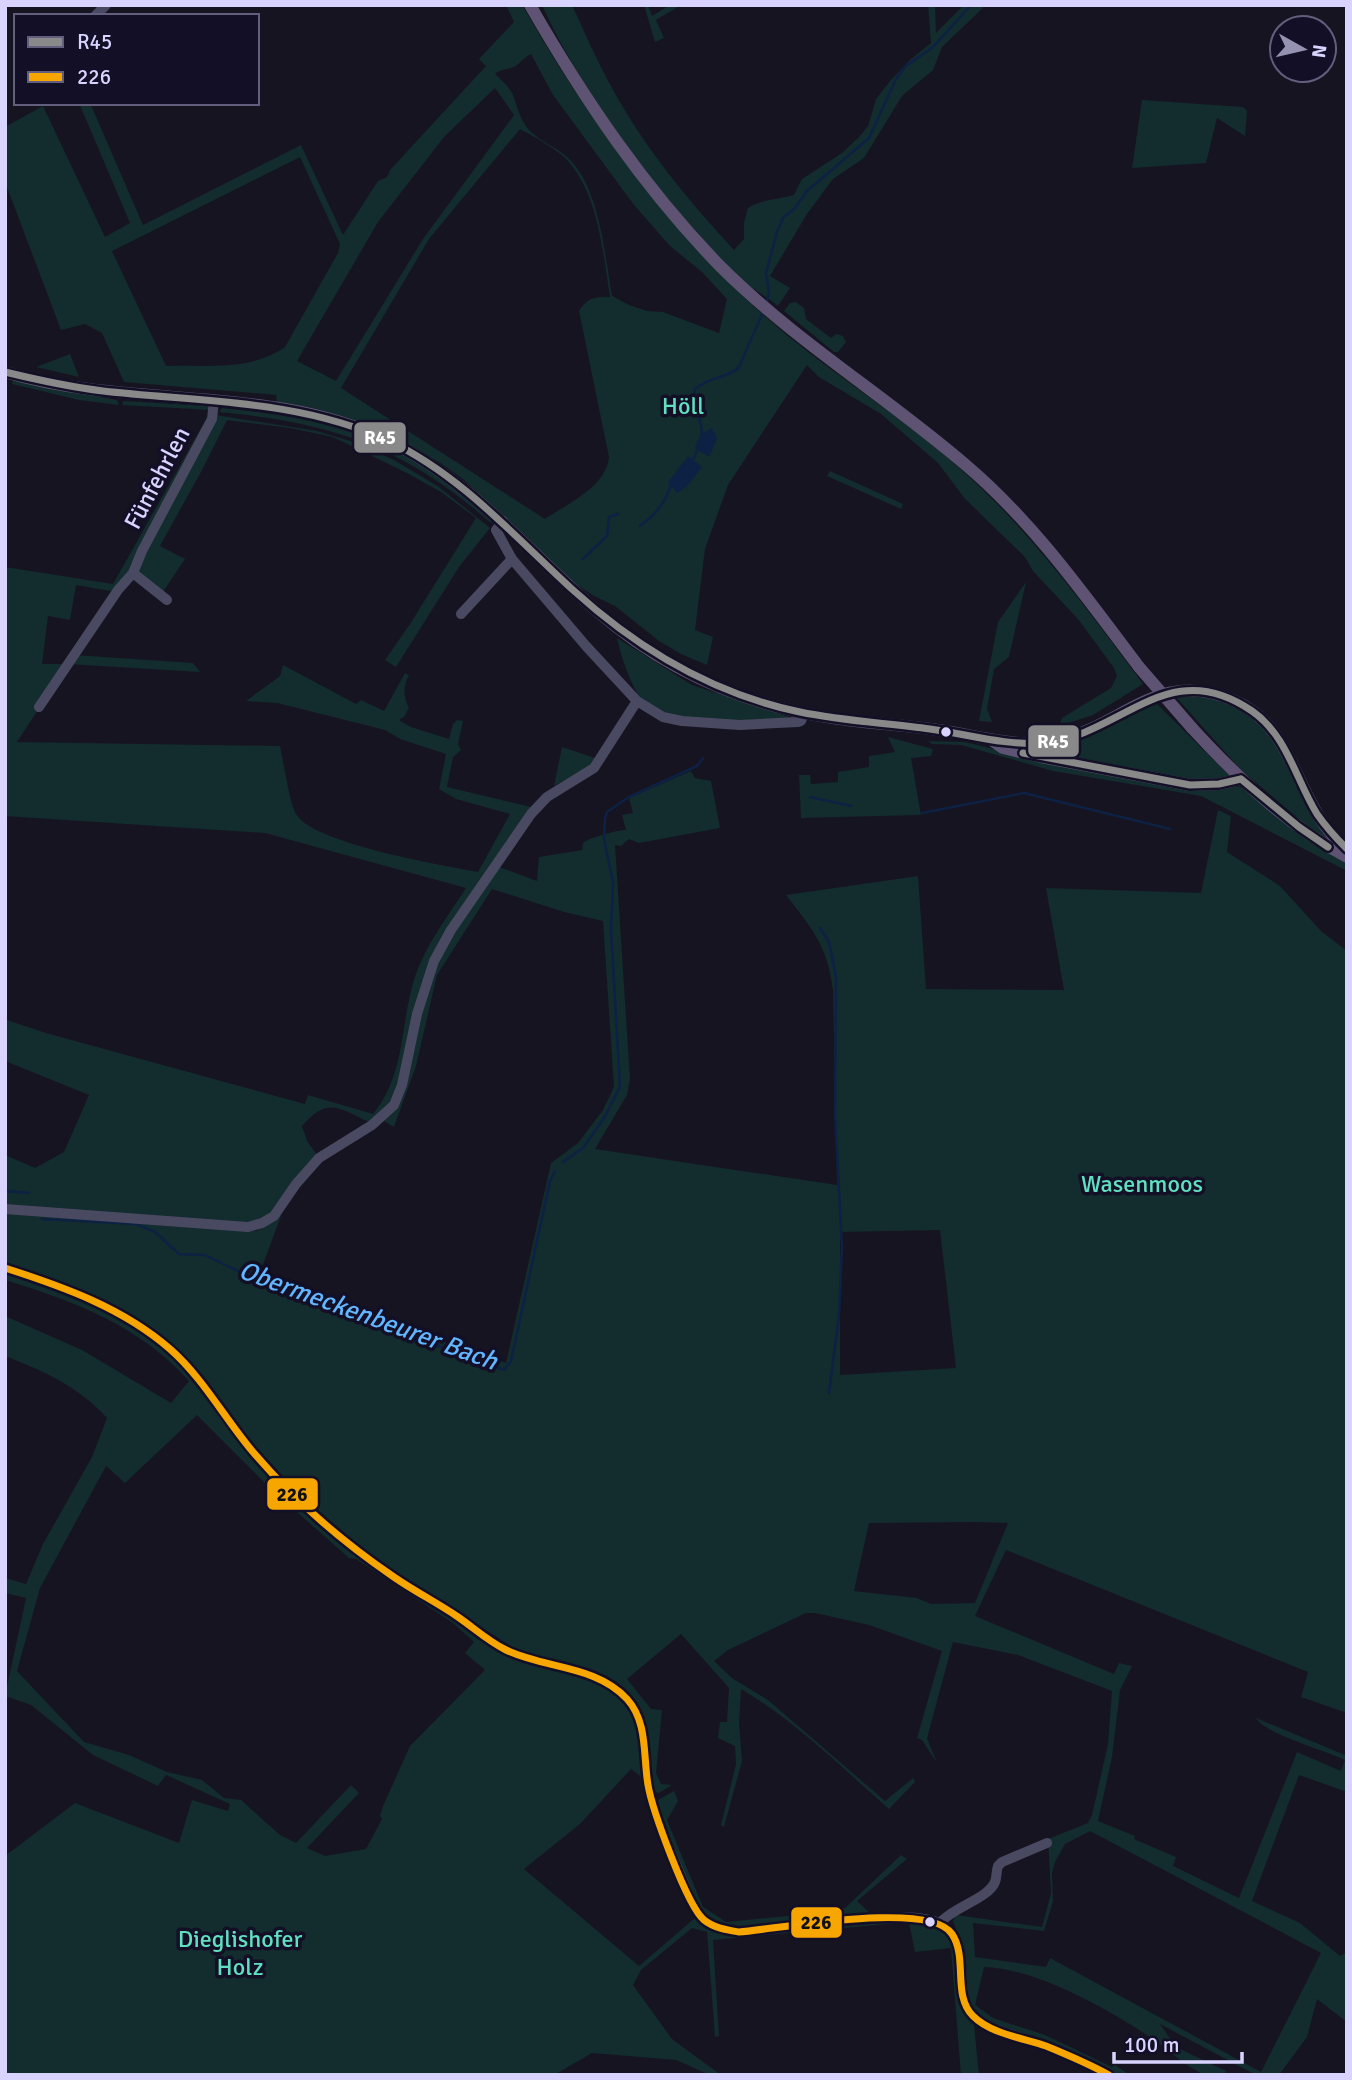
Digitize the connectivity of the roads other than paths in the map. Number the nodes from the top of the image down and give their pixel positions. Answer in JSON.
{"nodes":[{"id":1,"x":530,"y":5,"type":"edge"},
{"id":2,"x":5,"y":372,"type":"edge"},
{"id":3,"x":214,"y":401,"type":"junction"},
{"id":4,"x":503,"y":522,"type":"junction"},
{"id":5,"x":512,"y":559,"type":"junction"},
{"id":6,"x":133,"y":573,"type":"junction"},
{"id":7,"x":167,"y":600,"type":"dead end"},
{"id":8,"x":461,"y":614,"type":"dead end"},
{"id":9,"x":637,"y":701,"type":"junction"},
{"id":10,"x":39,"y":707,"type":"dead end"},
{"id":11,"x":804,"y":713,"type":"junction"},
{"id":12,"x":993,"y":741,"type":"junction"},
{"id":13,"x":1241,"y":779,"type":"junction"},
{"id":14,"x":1347,"y":849,"type":"edge"},
{"id":15,"x":1347,"y":858,"type":"edge"},
{"id":16,"x":5,"y":1209,"type":"edge"},
{"id":17,"x":5,"y":1268,"type":"edge"},
{"id":18,"x":1047,"y":1843,"type":"dead end"},
{"id":19,"x":940,"y":1923,"type":"junction"},
{"id":20,"x":1110,"y":2075,"type":"edge"}],
"edges":[{"from":1,"to":13,"type":"main road","bridge":true},
{"from":2,"to":3,"type":"main road"},
{"from":3,"to":4,"type":"main road"},
{"from":3,"to":6,"type":"street","name":"Fünfehrlen"},
{"from":4,"to":5,"type":"street"},
{"from":4,"to":11,"type":"main road"},
{"from":5,"to":8,"type":"street"},
{"from":5,"to":9,"type":"street"},
{"from":6,"to":7,"type":"street"},
{"from":6,"to":10,"type":"street","name":"Fünfehrlen"},
{"from":9,"to":11,"type":"street"},
{"from":9,"to":16,"type":"street"},
{"from":11,"to":12,"type":"main road"},
{"from":12,"to":13,"type":"main road"},
{"from":12,"to":14,"type":"main road"},
{"from":13,"to":15,"type":"main road"},
{"from":17,"to":19,"type":"street"},
{"from":18,"to":19,"type":"street"},
{"from":19,"to":20,"type":"street"}]}
